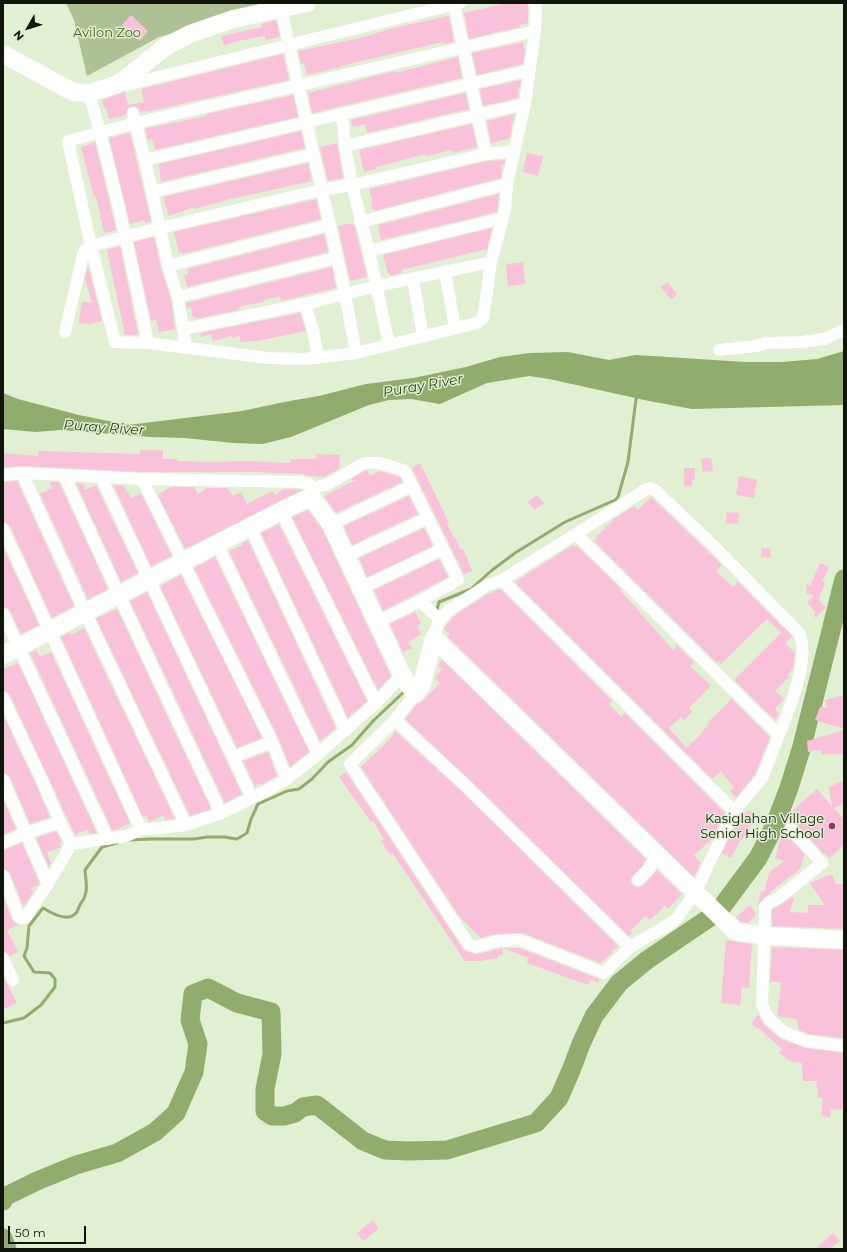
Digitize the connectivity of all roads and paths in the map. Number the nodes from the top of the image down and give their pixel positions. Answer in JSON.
{"nodes":[{"id":1,"x":307,"y":3,"type":"edge"},
{"id":2,"x":457,"y":3,"type":"edge"},
{"id":3,"x":534,"y":3,"type":"edge"},
{"id":4,"x":281,"y":9,"type":"junction"},
{"id":5,"x":535,"y":31,"type":"junction"},
{"id":6,"x":290,"y":44,"type":"junction"},
{"id":7,"x":463,"y":47,"type":"junction"},
{"id":8,"x":3,"y":54,"type":"edge"},
{"id":9,"x":530,"y":70,"type":"junction"},
{"id":10,"x":471,"y":84,"type":"junction"},
{"id":11,"x":126,"y":85,"type":"dead end"},
{"id":12,"x":298,"y":87,"type":"junction"},
{"id":13,"x":89,"y":93,"type":"junction"},
{"id":14,"x":525,"y":104,"type":"junction"},
{"id":15,"x":342,"y":114,"type":"junction"},
{"id":16,"x":478,"y":116,"type":"junction"},
{"id":17,"x":135,"y":118,"type":"junction"},
{"id":18,"x":307,"y":122,"type":"junction"},
{"id":19,"x":101,"y":133,"type":"junction"},
{"id":20,"x":345,"y":146,"type":"junction"},
{"id":21,"x":514,"y":151,"type":"junction"},
{"id":22,"x":313,"y":154,"type":"junction"},
{"id":23,"x":486,"y":154,"type":"junction"},
{"id":24,"x":145,"y":160,"type":"junction"},
{"id":25,"x":507,"y":184,"type":"junction"},
{"id":26,"x":352,"y":185,"type":"junction"},
{"id":27,"x":321,"y":190,"type":"junction"},
{"id":28,"x":152,"y":192,"type":"junction"},
{"id":29,"x":502,"y":218,"type":"junction"},
{"id":30,"x":360,"y":222,"type":"junction"},
{"id":31,"x":329,"y":225,"type":"junction"},
{"id":32,"x":160,"y":228,"type":"junction"},
{"id":33,"x":126,"y":236,"type":"junction"},
{"id":34,"x":91,"y":246,"type":"junction"},
{"id":35,"x":369,"y":251,"type":"junction"},
{"id":36,"x":336,"y":258,"type":"junction"},
{"id":37,"x":491,"y":262,"type":"junction"},
{"id":38,"x":168,"y":266,"type":"junction"},
{"id":39,"x":445,"y":272,"type":"junction"},
{"id":40,"x":413,"y":279,"type":"junction"},
{"id":41,"x":377,"y":286,"type":"junction"},
{"id":42,"x":344,"y":295,"type":"junction"},
{"id":43,"x":178,"y":297,"type":"junction"},
{"id":44,"x":305,"y":304,"type":"junction"},
{"id":45,"x":455,"y":328,"type":"junction"},
{"id":46,"x":184,"y":329,"type":"junction"},
{"id":47,"x":844,"y":330,"type":"edge"},
{"id":48,"x":65,"y":332,"type":"dead end"},
{"id":49,"x":423,"y":337,"type":"junction"},
{"id":50,"x":148,"y":343,"type":"junction"},
{"id":51,"x":389,"y":345,"type":"junction"},
{"id":52,"x":186,"y":348,"type":"junction"},
{"id":53,"x":719,"y":350,"type":"dead end"},
{"id":54,"x":356,"y":354,"type":"junction"},
{"id":55,"x":318,"y":358,"type":"junction"},
{"id":56,"x":22,"y":474,"type":"junction"},
{"id":57,"x":3,"y":475,"type":"edge"},
{"id":58,"x":64,"y":476,"type":"junction"},
{"id":59,"x":102,"y":477,"type":"junction"},
{"id":60,"x":142,"y":479,"type":"junction"},
{"id":61,"x":412,"y":486,"type":"junction"},
{"id":62,"x":312,"y":493,"type":"junction"},
{"id":63,"x":281,"y":511,"type":"junction"},
{"id":64,"x":428,"y":518,"type":"junction"},
{"id":65,"x":331,"y":524,"type":"junction"},
{"id":66,"x":250,"y":527,"type":"junction"},
{"id":67,"x":3,"y":529,"type":"edge"},
{"id":68,"x":576,"y":534,"type":"junction"},
{"id":69,"x":217,"y":544,"type":"junction"},
{"id":70,"x":443,"y":549,"type":"junction"},
{"id":71,"x":346,"y":556,"type":"junction"},
{"id":72,"x":183,"y":562,"type":"junction"},
{"id":73,"x":150,"y":579,"type":"junction"},
{"id":74,"x":502,"y":580,"type":"junction"},
{"id":75,"x":361,"y":588,"type":"junction"},
{"id":76,"x":119,"y":595,"type":"junction"},
{"id":77,"x":85,"y":612,"type":"junction"},
{"id":78,"x":431,"y":612,"type":"junction"},
{"id":79,"x":3,"y":614,"type":"edge"},
{"id":80,"x":377,"y":622,"type":"junction"},
{"id":81,"x":49,"y":631,"type":"junction"},
{"id":82,"x":434,"y":638,"type":"junction"},
{"id":83,"x":11,"y":651,"type":"edge"},
{"id":84,"x":409,"y":684,"type":"junction"},
{"id":85,"x":3,"y":698,"type":"edge"},
{"id":86,"x":376,"y":703,"type":"junction"},
{"id":87,"x":396,"y":720,"type":"junction"},
{"id":88,"x":345,"y":729,"type":"junction"},
{"id":89,"x":779,"y":735,"type":"junction"},
{"id":90,"x":272,"y":742,"type":"junction"},
{"id":91,"x":318,"y":754,"type":"junction"},
{"id":92,"x":233,"y":757,"type":"junction"},
{"id":93,"x":287,"y":779,"type":"junction"},
{"id":94,"x":3,"y":780,"type":"edge"},
{"id":95,"x":252,"y":798,"type":"junction"},
{"id":96,"x":734,"y":811,"type":"junction"},
{"id":97,"x":221,"y":813,"type":"junction"},
{"id":98,"x":60,"y":822,"type":"junction"},
{"id":99,"x":186,"y":824,"type":"junction"},
{"id":100,"x":143,"y":829,"type":"junction"},
{"id":101,"x":791,"y":829,"type":"dead end"},
{"id":102,"x":26,"y":833,"type":"junction"},
{"id":103,"x":108,"y":839,"type":"junction"},
{"id":104,"x":3,"y":843,"type":"edge"},
{"id":105,"x":71,"y":844,"type":"junction"},
{"id":106,"x":658,"y":857,"type":"junction"},
{"id":107,"x":3,"y":876,"type":"edge"},
{"id":108,"x":638,"y":880,"type":"dead end"},
{"id":109,"x":48,"y":884,"type":"junction"},
{"id":110,"x":702,"y":899,"type":"junction"},
{"id":111,"x":764,"y":935,"type":"junction"},
{"id":112,"x":844,"y":940,"type":"edge"},
{"id":113,"x":630,"y":947,"type":"junction"},
{"id":114,"x":3,"y":959,"type":"edge"},
{"id":115,"x":13,"y":980,"type":"dead end"},
{"id":116,"x":844,"y":1046,"type":"edge"}],
"edges":[{"from":1,"to":4,"type":"street"},
{"from":2,"to":6,"type":"street"},
{"from":2,"to":7,"type":"street"},
{"from":3,"to":5,"type":"street"},
{"from":4,"to":6,"type":"street"},
{"from":4,"to":13,"type":"street"},
{"from":5,"to":7,"type":"street"},
{"from":5,"to":9,"type":"street"},
{"from":6,"to":11,"type":"street"},
{"from":6,"to":12,"type":"street"},
{"from":7,"to":10,"type":"street"},
{"from":7,"to":12,"type":"street"},
{"from":8,"to":13,"type":"street"},
{"from":9,"to":10,"type":"street"},
{"from":9,"to":14,"type":"street"},
{"from":10,"to":15,"type":"street"},
{"from":10,"to":16,"type":"street"},
{"from":12,"to":17,"type":"street"},
{"from":12,"to":18,"type":"street"},
{"from":13,"to":19,"type":"street"},
{"from":14,"to":16,"type":"street"},
{"from":14,"to":21,"type":"street"},
{"from":15,"to":18,"type":"street"},
{"from":15,"to":20,"type":"street"},
{"from":16,"to":20,"type":"street"},
{"from":16,"to":23,"type":"street"},
{"from":17,"to":19,"type":"street"},
{"from":17,"to":24,"type":"street"},
{"from":18,"to":22,"type":"street"},
{"from":18,"to":24,"type":"street"},
{"from":19,"to":33,"type":"street"},
{"from":19,"to":34,"type":"street"},
{"from":20,"to":26,"type":"street"},
{"from":21,"to":23,"type":"street"},
{"from":21,"to":25,"type":"street"},
{"from":22,"to":27,"type":"street"},
{"from":22,"to":28,"type":"street"},
{"from":23,"to":26,"type":"street"},
{"from":24,"to":28,"type":"street"},
{"from":25,"to":29,"type":"street"},
{"from":25,"to":30,"type":"street"},
{"from":26,"to":27,"type":"street"},
{"from":26,"to":30,"type":"street"},
{"from":27,"to":31,"type":"street"},
{"from":27,"to":32,"type":"street"},
{"from":28,"to":32,"type":"street"},
{"from":29,"to":35,"type":"street"},
{"from":29,"to":37,"type":"street"},
{"from":30,"to":35,"type":"street"},
{"from":31,"to":36,"type":"street"},
{"from":31,"to":38,"type":"street"},
{"from":32,"to":33,"type":"street"},
{"from":32,"to":38,"type":"street"},
{"from":33,"to":34,"type":"street"},
{"from":33,"to":50,"type":"street"},
{"from":34,"to":48,"type":"street"},
{"from":34,"to":50,"type":"street"},
{"from":35,"to":41,"type":"street"},
{"from":36,"to":42,"type":"street"},
{"from":36,"to":43,"type":"street"},
{"from":37,"to":39,"type":"street"},
{"from":37,"to":45,"type":"street"},
{"from":38,"to":43,"type":"street"},
{"from":39,"to":40,"type":"street"},
{"from":39,"to":45,"type":"street"},
{"from":40,"to":41,"type":"street"},
{"from":40,"to":49,"type":"street"},
{"from":41,"to":42,"type":"street"},
{"from":41,"to":51,"type":"street"},
{"from":42,"to":44,"type":"street"},
{"from":42,"to":54,"type":"street"},
{"from":43,"to":46,"type":"street"},
{"from":44,"to":46,"type":"street"},
{"from":44,"to":55,"type":"street"},
{"from":45,"to":49,"type":"street"},
{"from":46,"to":52,"type":"street"},
{"from":47,"to":53,"type":"street"},
{"from":49,"to":51,"type":"street"},
{"from":50,"to":52,"type":"street"},
{"from":51,"to":54,"type":"street"},
{"from":52,"to":55,"type":"street"},
{"from":54,"to":55,"type":"street"},
{"from":56,"to":57,"type":"street"},
{"from":56,"to":58,"type":"street"},
{"from":56,"to":77,"type":"street"},
{"from":58,"to":59,"type":"street"},
{"from":58,"to":76,"type":"street"},
{"from":59,"to":60,"type":"street"},
{"from":59,"to":73,"type":"street"},
{"from":60,"to":62,"type":"street"},
{"from":60,"to":72,"type":"street"},
{"from":61,"to":62,"type":"street"},
{"from":61,"to":64,"type":"street"},
{"from":61,"to":65,"type":"street"},
{"from":62,"to":63,"type":"street"},
{"from":62,"to":65,"type":"street"},
{"from":63,"to":66,"type":"street"},
{"from":63,"to":86,"type":"street"},
{"from":64,"to":70,"type":"street"},
{"from":64,"to":71,"type":"street"},
{"from":65,"to":71,"type":"street"},
{"from":66,"to":69,"type":"street"},
{"from":66,"to":88,"type":"street"},
{"from":67,"to":81,"type":"street"},
{"from":68,"to":74,"type":"street"},
{"from":68,"to":89,"type":"street"},
{"from":68,"to":89,"type":"street"},
{"from":69,"to":72,"type":"street"},
{"from":69,"to":91,"type":"street"},
{"from":70,"to":75,"type":"street"},
{"from":70,"to":78,"type":"street"},
{"from":71,"to":75,"type":"street"},
{"from":72,"to":73,"type":"street"},
{"from":72,"to":90,"type":"street"},
{"from":73,"to":76,"type":"street"},
{"from":73,"to":92,"type":"street"},
{"from":74,"to":78,"type":"street"},
{"from":74,"to":96,"type":"street"},
{"from":75,"to":80,"type":"street"},
{"from":76,"to":77,"type":"street"},
{"from":76,"to":97,"type":"street"},
{"from":77,"to":81,"type":"street"},
{"from":77,"to":99,"type":"street"},
{"from":78,"to":80,"type":"street"},
{"from":78,"to":82,"type":"street"},
{"from":79,"to":83,"type":"street"},
{"from":80,"to":84,"type":"street"},
{"from":81,"to":83,"type":"street"},
{"from":81,"to":100,"type":"street"},
{"from":82,"to":84,"type":"street"},
{"from":82,"to":106,"type":"street"},
{"from":83,"to":103,"type":"street"},
{"from":84,"to":86,"type":"street"},
{"from":84,"to":87,"type":"street"},
{"from":85,"to":98,"type":"street"},
{"from":86,"to":88,"type":"street"},
{"from":87,"to":113,"type":"street"},
{"from":87,"to":113,"type":"street"},
{"from":88,"to":91,"type":"street"},
{"from":89,"to":96,"type":"street"},
{"from":90,"to":92,"type":"street"},
{"from":90,"to":93,"type":"street"},
{"from":91,"to":93,"type":"street"},
{"from":92,"to":95,"type":"street"},
{"from":93,"to":95,"type":"street"},
{"from":94,"to":102,"type":"street"},
{"from":95,"to":97,"type":"street"},
{"from":96,"to":110,"type":"street"},
{"from":97,"to":99,"type":"street"},
{"from":98,"to":102,"type":"street"},
{"from":98,"to":105,"type":"street"},
{"from":99,"to":100,"type":"street"},
{"from":100,"to":103,"type":"street"},
{"from":101,"to":111,"type":"street"},
{"from":102,"to":104,"type":"street"},
{"from":102,"to":109,"type":"street"},
{"from":103,"to":105,"type":"street"},
{"from":105,"to":109,"type":"street"},
{"from":106,"to":108,"type":"street"},
{"from":106,"to":110,"type":"street"},
{"from":107,"to":109,"type":"street"},
{"from":110,"to":111,"type":"street"},
{"from":110,"to":113,"type":"street"},
{"from":111,"to":112,"type":"street"},
{"from":111,"to":116,"type":"street"},
{"from":114,"to":115,"type":"street"}]}
